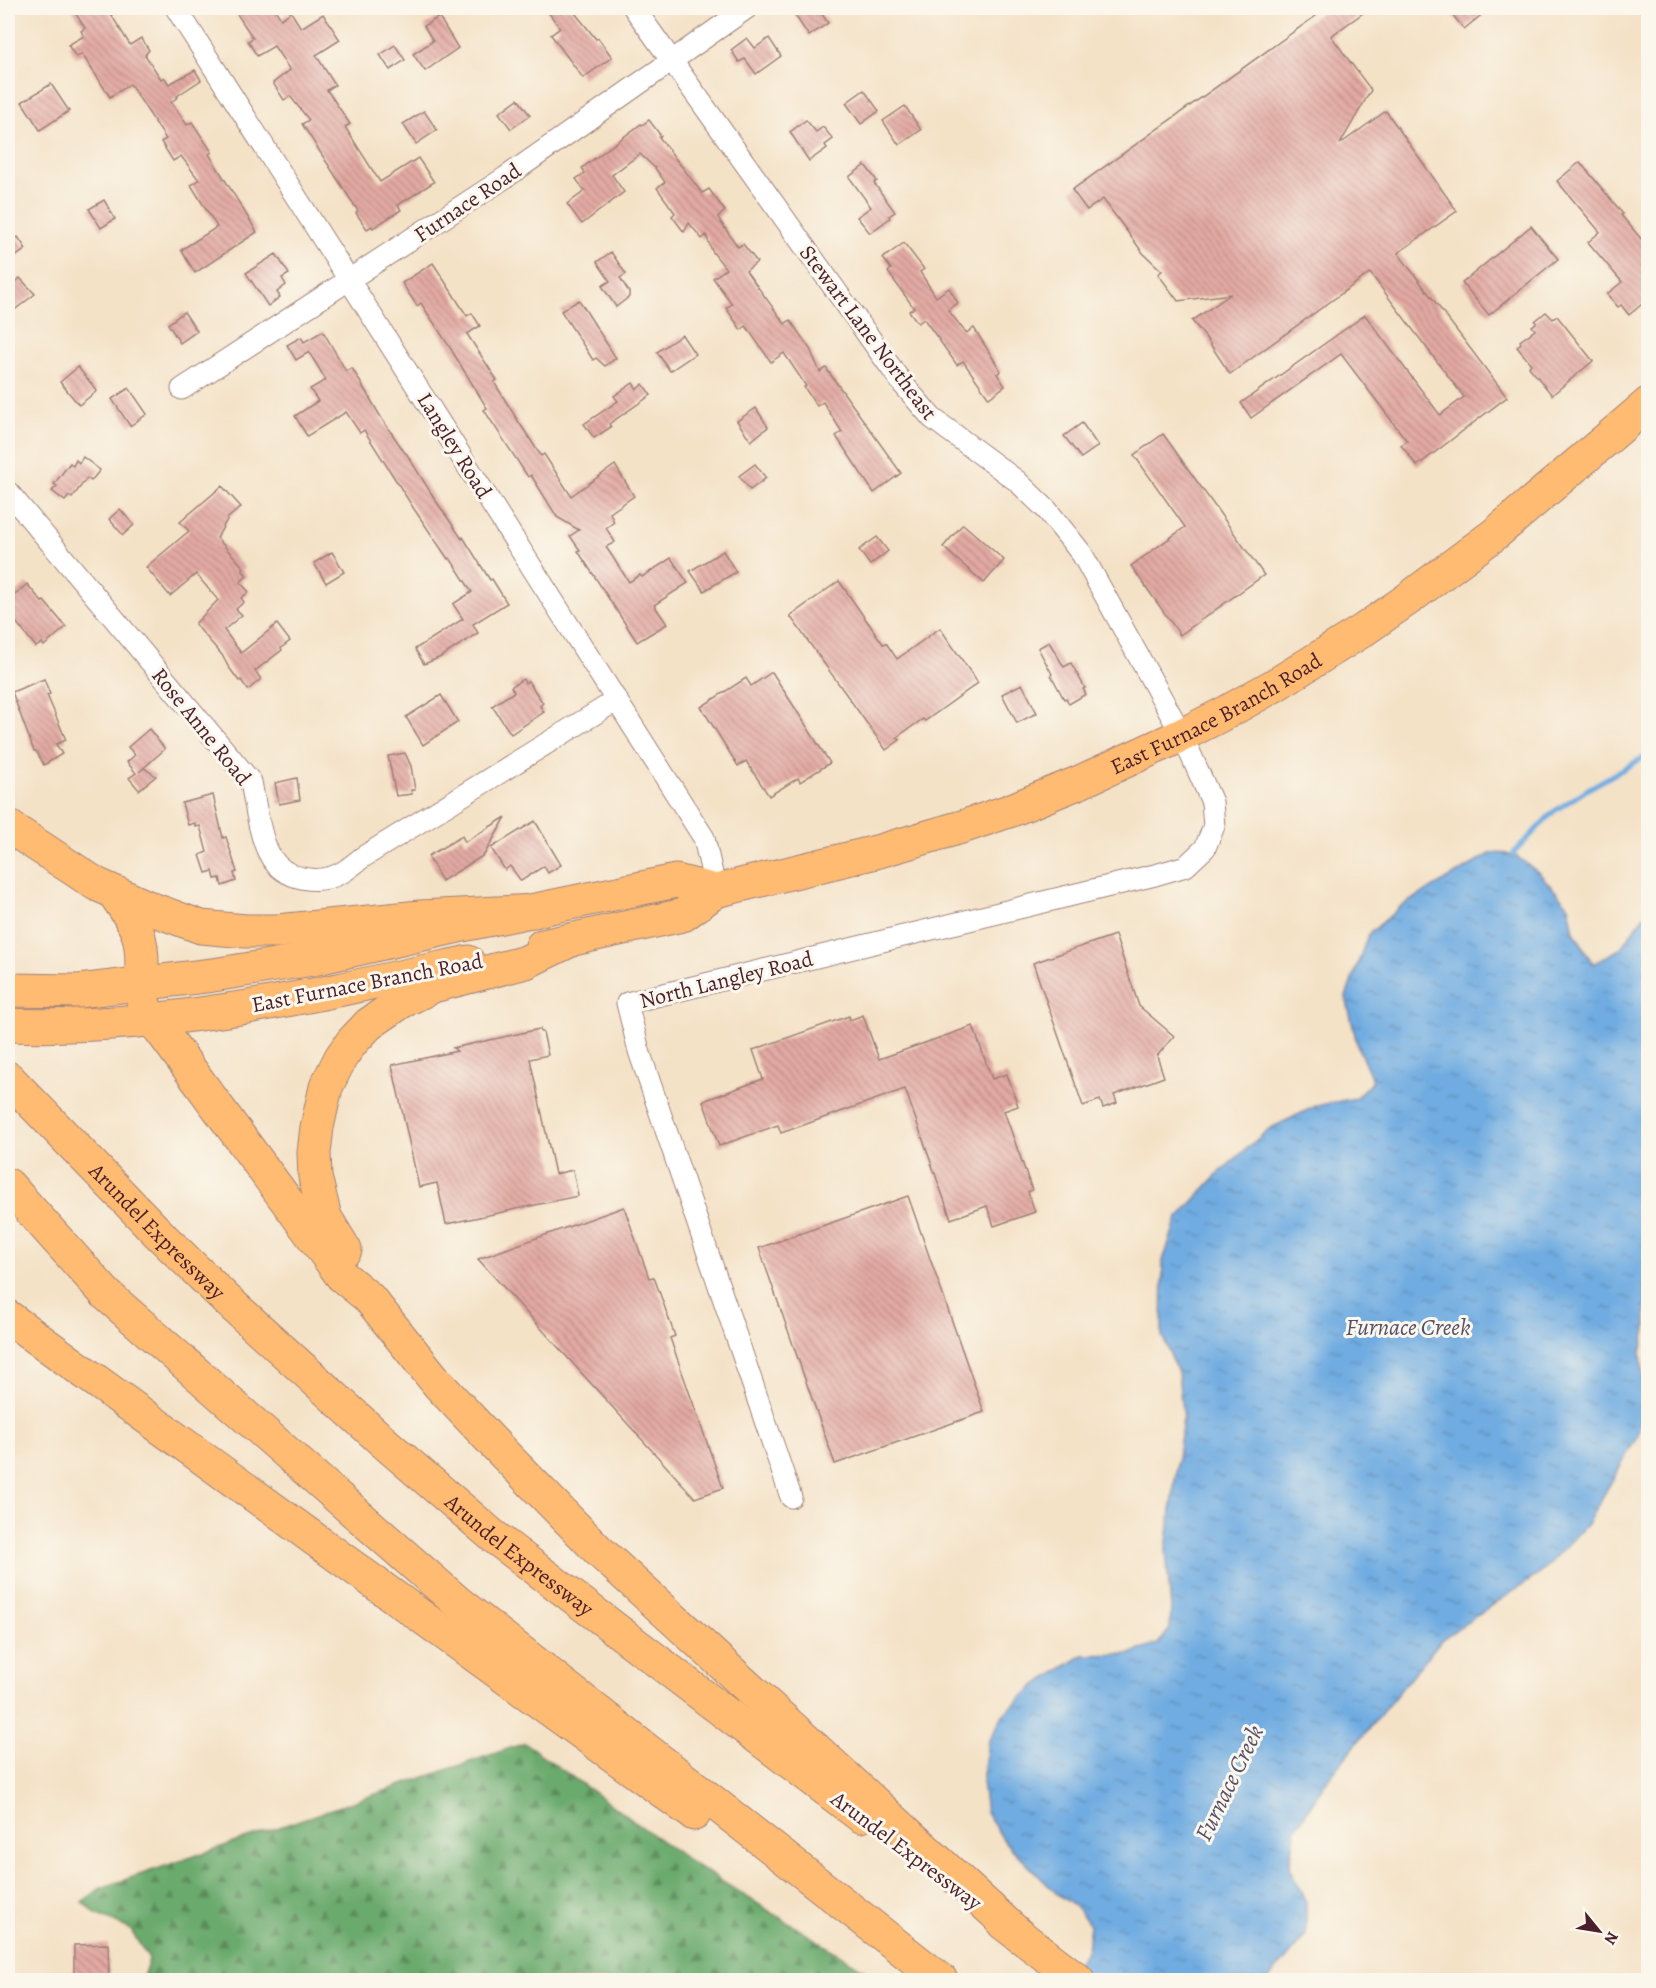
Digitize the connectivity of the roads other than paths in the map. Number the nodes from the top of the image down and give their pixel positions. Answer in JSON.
{"nodes":[{"id":1,"x":176,"y":8,"type":"edge"},
{"id":2,"x":633,"y":8,"type":"edge"},
{"id":3,"x":747,"y":8,"type":"edge"},
{"id":4,"x":671,"y":60,"type":"junction"},
{"id":5,"x":350,"y":279,"type":"junction"},
{"id":6,"x":182,"y":389,"type":"dead end"},
{"id":7,"x":1648,"y":404,"type":"edge"},
{"id":8,"x":8,"y":492,"type":"edge"},
{"id":9,"x":617,"y":700,"type":"junction"},
{"id":10,"x":1182,"y":735,"type":"junction"},
{"id":11,"x":8,"y":826,"type":"edge"},
{"id":12,"x":716,"y":891,"type":"junction"},
{"id":13,"x":114,"y":893,"type":"junction"},
{"id":14,"x":535,"y":911,"type":"junction"},
{"id":15,"x":568,"y":941,"type":"junction"},
{"id":16,"x":140,"y":984,"type":"junction"},
{"id":17,"x":14,"y":990,"type":"edge"},
{"id":18,"x":151,"y":1019,"type":"junction"},
{"id":19,"x":8,"y":1025,"type":"edge"},
{"id":20,"x":8,"y":1078,"type":"edge"},
{"id":21,"x":8,"y":1185,"type":"edge"},
{"id":22,"x":369,"y":1298,"type":"junction"},
{"id":23,"x":8,"y":1317,"type":"edge"},
{"id":24,"x":791,"y":1497,"type":"dead end"},
{"id":25,"x":1020,"y":1936,"type":"junction"},
{"id":26,"x":934,"y":1980,"type":"edge"},
{"id":27,"x":941,"y":1980,"type":"edge"},
{"id":28,"x":1078,"y":1980,"type":"edge"}],
"edges":[{"from":1,"to":5,"type":"street","name":"Langley Road"},
{"from":2,"to":4,"type":"street","name":"Stewart Lane Northeast"},
{"from":3,"to":4,"type":"street","name":"Furnace Road"},
{"from":4,"to":5,"type":"street","name":"Furnace Road"},
{"from":4,"to":10,"type":"street","name":"Stewart Lane Northeast"},
{"from":5,"to":6,"type":"street","name":"Furnace Road"},
{"from":5,"to":9,"type":"street","name":"Langley Road"},
{"from":7,"to":10,"type":"main road","name":"East Furnace Branch Road"},
{"from":8,"to":9,"type":"street","name":"Rose Anne Road"},
{"from":9,"to":12,"type":"street","name":"Langley Road"},
{"from":10,"to":12,"type":"main road","name":"East Furnace Branch Road"},
{"from":10,"to":24,"type":"street","name":"North Langley Road"},
{"from":11,"to":13,"type":"main road"},
{"from":12,"to":14,"type":"main road","name":"East Furnace Branch Road"},
{"from":12,"to":15,"type":"main road","name":"East Furnace Branch Road"},
{"from":13,"to":14,"type":"main road"},
{"from":13,"to":16,"type":"main road"},
{"from":14,"to":16,"type":"main road","name":"East Furnace Branch Road"},
{"from":15,"to":18,"type":"main road","name":"East Furnace Branch Road"},
{"from":15,"to":22,"type":"main road"},
{"from":16,"to":17,"type":"main road","name":"East Furnace Branch Road"},
{"from":16,"to":18,"type":"main road"},
{"from":18,"to":19,"type":"main road","name":"East Furnace Branch Road"},
{"from":18,"to":22,"type":"main road"},
{"from":20,"to":25,"type":"main road","name":"Arundel Expressway"},
{"from":21,"to":27,"type":"main road"},
{"from":22,"to":25,"type":"main road"},
{"from":23,"to":26,"type":"main road"},
{"from":25,"to":28,"type":"main road","name":"Arundel Expressway"}]}
